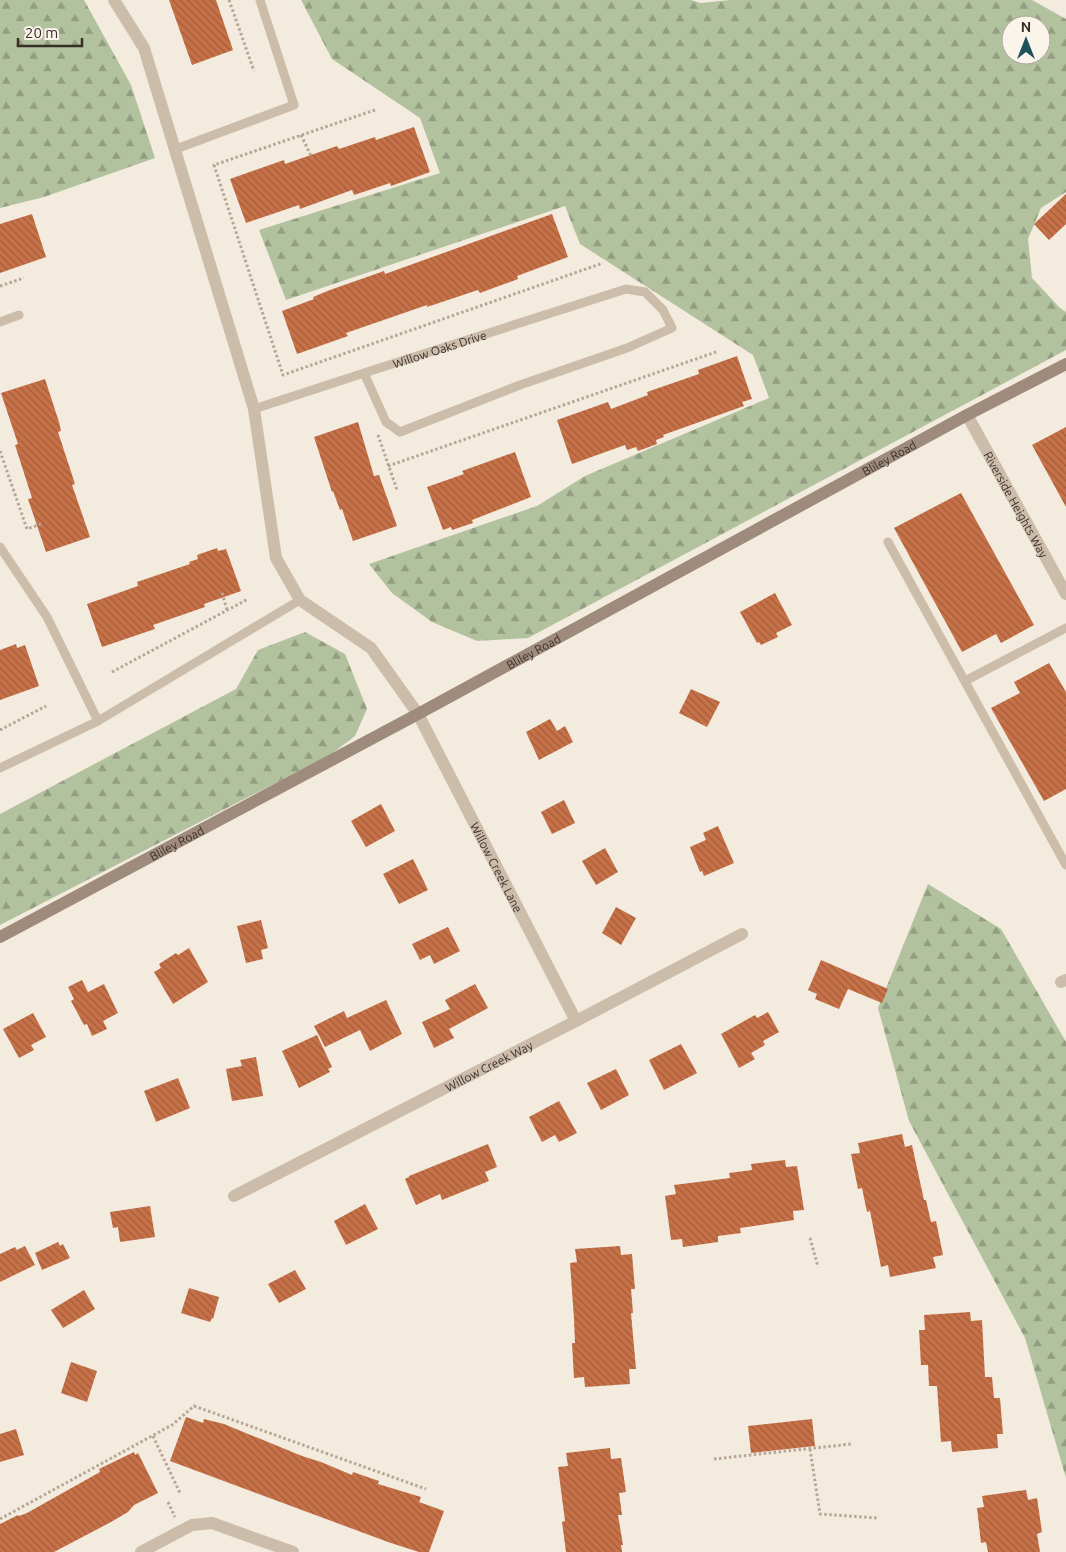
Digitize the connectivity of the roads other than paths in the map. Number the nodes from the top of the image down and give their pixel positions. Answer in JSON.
{"nodes":[{"id":1,"x":114,"y":0,"type":"edge"},
{"id":2,"x":260,"y":0,"type":"edge"},
{"id":3,"x":176,"y":149,"type":"junction"},
{"id":4,"x":19,"y":315,"type":"dead end"},
{"id":5,"x":0,"y":322,"type":"edge"},
{"id":6,"x":1066,"y":364,"type":"edge"},
{"id":7,"x":364,"y":373,"type":"junction"},
{"id":8,"x":254,"y":409,"type":"junction"},
{"id":9,"x":967,"y":415,"type":"junction"},
{"id":10,"x":888,"y":542,"type":"dead end"},
{"id":11,"x":0,"y":547,"type":"edge"},
{"id":12,"x":1066,"y":594,"type":"edge"},
{"id":13,"x":300,"y":600,"type":"junction"},
{"id":14,"x":1066,"y":628,"type":"edge"},
{"id":15,"x":965,"y":681,"type":"junction"},
{"id":16,"x":418,"y":714,"type":"junction"},
{"id":17,"x":98,"y":721,"type":"junction"},
{"id":18,"x":0,"y":768,"type":"edge"},
{"id":19,"x":1066,"y":865,"type":"edge"},
{"id":20,"x":742,"y":934,"type":"dead end"},
{"id":21,"x":0,"y":937,"type":"edge"},
{"id":22,"x":576,"y":1021,"type":"junction"},
{"id":23,"x":234,"y":1196,"type":"dead end"},
{"id":24,"x":142,"y":1552,"type":"edge"},
{"id":25,"x":293,"y":1552,"type":"edge"}],
"edges":[{"from":1,"to":3,"type":"street"},
{"from":2,"to":3,"type":"lane"},
{"from":3,"to":8,"type":"street"},
{"from":4,"to":5,"type":"lane"},
{"from":6,"to":9,"type":"street","name":"Bliley Road"},
{"from":7,"to":7,"type":"lane","name":"Willow Oaks Drive"},
{"from":7,"to":8,"type":"lane","name":"Willow Oaks Drive"},
{"from":8,"to":13,"type":"street"},
{"from":9,"to":12,"type":"street","name":"Riverside Heights Way"},
{"from":9,"to":16,"type":"street","name":"Bliley Road"},
{"from":10,"to":15,"type":"lane"},
{"from":11,"to":17,"type":"lane"},
{"from":13,"to":16,"type":"street"},
{"from":13,"to":17,"type":"lane"},
{"from":14,"to":15,"type":"lane"},
{"from":15,"to":19,"type":"lane"},
{"from":16,"to":21,"type":"street","name":"Bliley Road"},
{"from":16,"to":22,"type":"street","name":"Willow Creek Lane"},
{"from":17,"to":18,"type":"lane"},
{"from":20,"to":22,"type":"street","name":"Willow Creek Way"},
{"from":22,"to":23,"type":"street","name":"Willow Creek Way"},
{"from":24,"to":25,"type":"street"}]}
